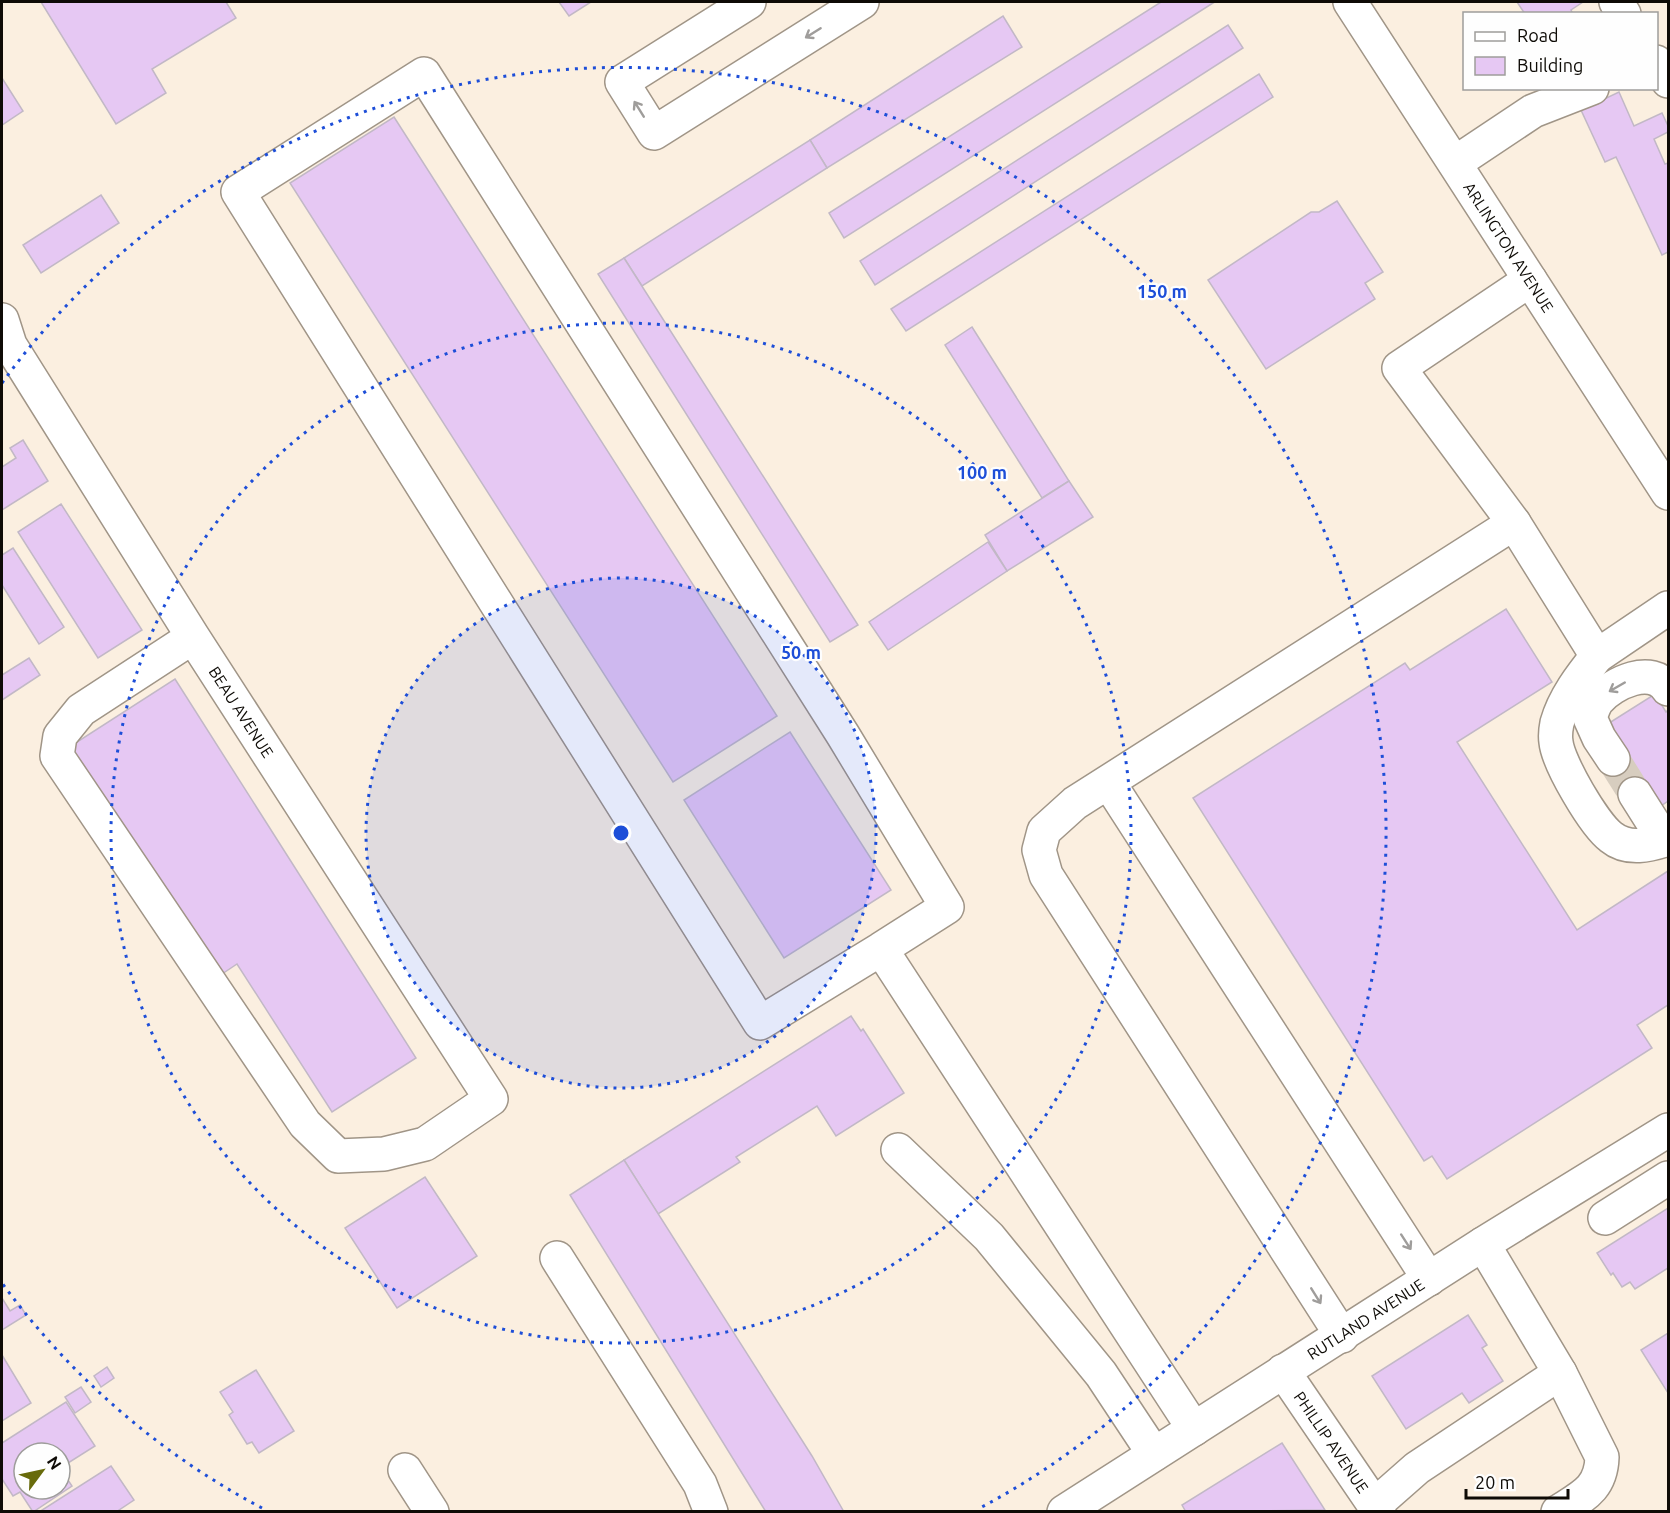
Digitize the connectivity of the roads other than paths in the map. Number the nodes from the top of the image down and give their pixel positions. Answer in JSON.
{"nodes":[{"id":1,"x":749,"y":2,"type":"edge"},
{"id":2,"x":862,"y":2,"type":"edge"},
{"id":3,"x":1350,"y":2,"type":"edge"},
{"id":4,"x":1658,"y":65,"type":"edge"},
{"id":5,"x":1668,"y":81,"type":"edge"},
{"id":6,"x":1587,"y":90,"type":"edge"},
{"id":7,"x":1455,"y":163,"type":"junction"},
{"id":8,"x":1530,"y":280,"type":"junction"},
{"id":9,"x":4,"y":339,"type":"edge"},
{"id":10,"x":1668,"y":493,"type":"edge"},
{"id":11,"x":1514,"y":523,"type":"junction"},
{"id":12,"x":1668,"y":608,"type":"edge"},
{"id":13,"x":193,"y":637,"type":"junction"},
{"id":14,"x":1597,"y":656,"type":"junction"},
{"id":15,"x":1668,"y":689,"type":"edge"},
{"id":16,"x":1613,"y":759,"type":"tunnel mouth"},
{"id":17,"x":1109,"y":783,"type":"junction"},
{"id":18,"x":1635,"y":794,"type":"tunnel mouth"},
{"id":19,"x":1666,"y":840,"type":"edge"},
{"id":20,"x":881,"y":949,"type":"junction"},
{"id":21,"x":1668,"y":1130,"type":"edge"},
{"id":22,"x":898,"y":1150,"type":"dead end"},
{"id":23,"x":1668,"y":1178,"type":"edge"},
{"id":24,"x":1605,"y":1218,"type":"dead end"},
{"id":25,"x":1483,"y":1244,"type":"junction"},
{"id":26,"x":557,"y":1258,"type":"dead end"},
{"id":27,"x":1429,"y":1279,"type":"junction"},
{"id":28,"x":1342,"y":1336,"type":"junction"},
{"id":29,"x":1283,"y":1371,"type":"junction"},
{"id":30,"x":1560,"y":1373,"type":"junction"},
{"id":31,"x":1194,"y":1428,"type":"junction"},
{"id":32,"x":1154,"y":1454,"type":"junction"},
{"id":33,"x":405,"y":1470,"type":"dead end"},
{"id":34,"x":1377,"y":1508,"type":"edge"},
{"id":35,"x":432,"y":1512,"type":"edge"},
{"id":36,"x":711,"y":1512,"type":"edge"},
{"id":37,"x":1064,"y":1512,"type":"edge"},
{"id":38,"x":1558,"y":1512,"type":"edge"}],
"edges":[{"from":2,"to":1,"type":"street","one_way":true},
{"from":3,"to":7,"type":"street","name":"ARLINGTON AVENUE"},
{"from":4,"to":5,"type":"street"},
{"from":6,"to":7,"type":"street"},
{"from":7,"to":8,"type":"street","name":"ARLINGTON AVENUE"},
{"from":8,"to":10,"type":"street","name":"ARLINGTON AVENUE"},
{"from":8,"to":11,"type":"street"},
{"from":9,"to":13,"type":"street","name":"BEAU AVENUE"},
{"from":11,"to":14,"type":"street"},
{"from":11,"to":17,"type":"street"},
{"from":12,"to":14,"type":"street"},
{"from":13,"to":13,"type":"street","name":"BEAU AVENUE"},
{"from":14,"to":19,"type":"street"},
{"from":15,"to":16,"type":"street","one_way":true},
{"from":17,"to":27,"type":"street","one_way":true},
{"from":17,"to":28,"type":"street","one_way":true},
{"from":18,"to":19,"type":"street"},
{"from":20,"to":20,"type":"street"},
{"from":20,"to":31,"type":"street"},
{"from":21,"to":25,"type":"street","name":"RUTLAND AVENUE"},
{"from":22,"to":32,"type":"street"},
{"from":23,"to":24,"type":"street"},
{"from":25,"to":27,"type":"street","name":"RUTLAND AVENUE"},
{"from":25,"to":30,"type":"street"},
{"from":26,"to":36,"type":"street"},
{"from":27,"to":28,"type":"street","name":"RUTLAND AVENUE"},
{"from":28,"to":29,"type":"street","name":"RUTLAND AVENUE"},
{"from":29,"to":31,"type":"street","name":"RUTLAND AVENUE"},
{"from":29,"to":34,"type":"street","name":"PHILLIP AVENUE"},
{"from":30,"to":34,"type":"street"},
{"from":30,"to":38,"type":"street"},
{"from":31,"to":32,"type":"street","name":"RUTLAND AVENUE"},
{"from":32,"to":37,"type":"street","name":"RUTLAND AVENUE"},
{"from":33,"to":35,"type":"street"}]}
